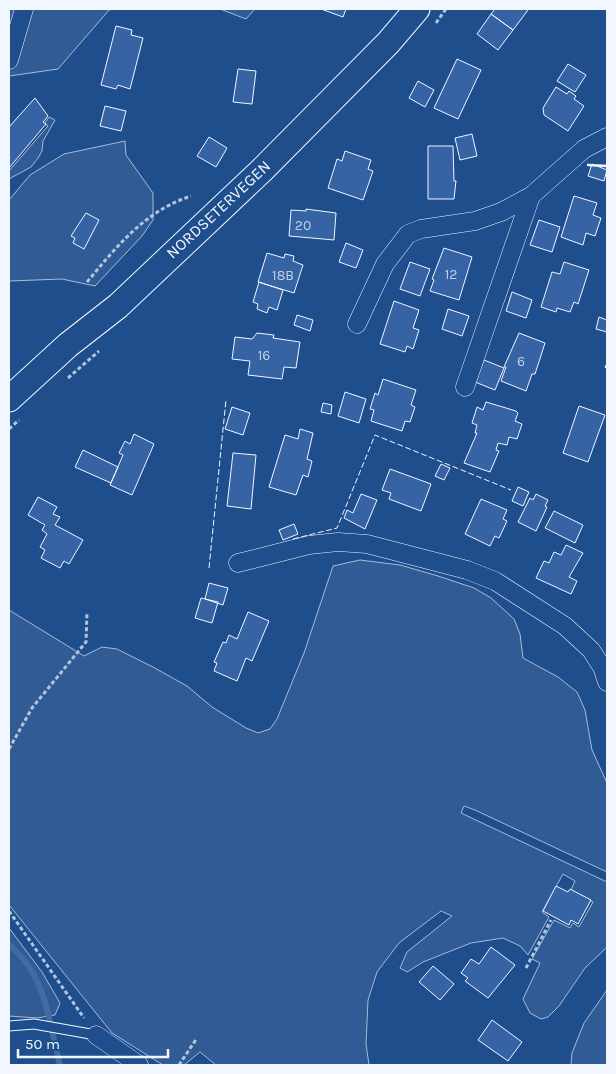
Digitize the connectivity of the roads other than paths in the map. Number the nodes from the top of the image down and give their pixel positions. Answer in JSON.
{"nodes":[{"id":1,"x":24,"y":9,"type":"edge"},
{"id":2,"x":417,"y":9,"type":"edge"},
{"id":3,"x":9,"y":60,"type":"edge"},
{"id":4,"x":607,"y":137,"type":"edge"},
{"id":5,"x":530,"y":196,"type":"junction"},
{"id":6,"x":357,"y":324,"type":"dead end"},
{"id":7,"x":465,"y":387,"type":"dead end"},
{"id":8,"x":9,"y":399,"type":"edge"},
{"id":9,"x":238,"y":563,"type":"dead end"},
{"id":10,"x":607,"y":682,"type":"edge"},
{"id":11,"x":9,"y":1026,"type":"edge"},
{"id":12,"x":96,"y":1035,"type":"joint"},
{"id":13,"x":140,"y":1065,"type":"edge"}],
"edges":[{"from":1,"to":3,"type":"street"},
{"from":2,"to":8,"type":"main road","name":"NORDSETERVEGEN"},
{"from":4,"to":5,"type":"street"},
{"from":5,"to":6,"type":"street"},
{"from":5,"to":7,"type":"street"},
{"from":9,"to":10,"type":"street"},
{"from":11,"to":12,"type":"lane"},
{"from":12,"to":13,"type":"street"}]}
